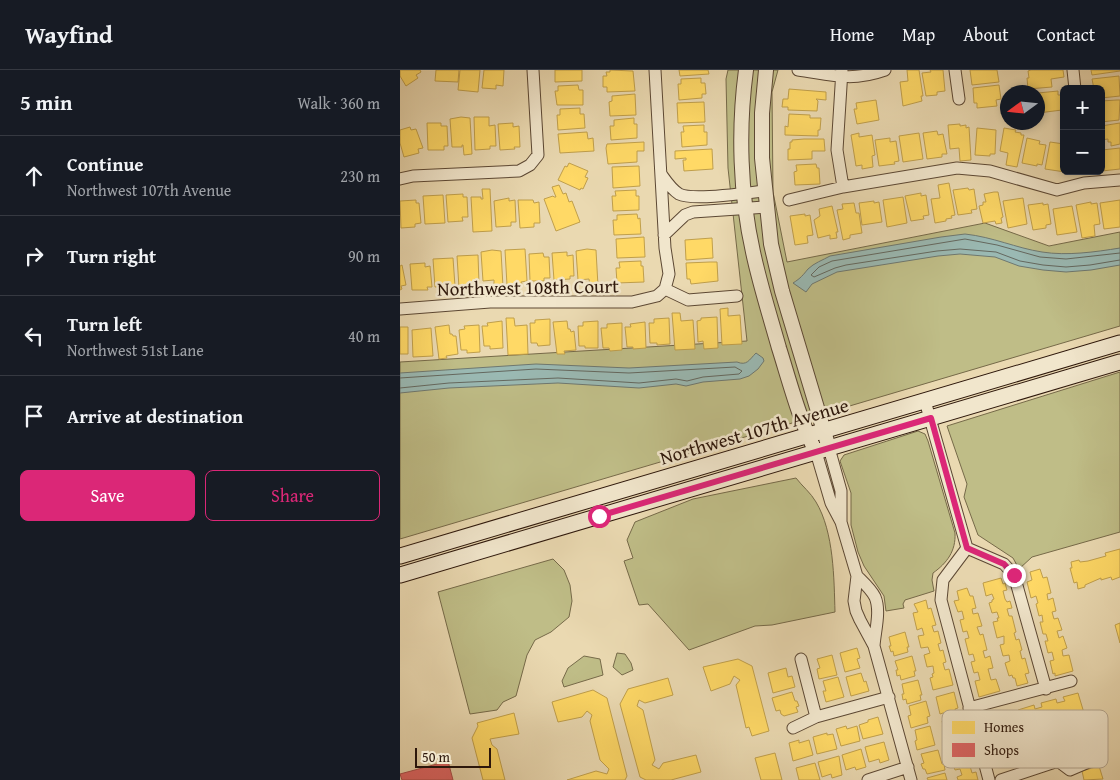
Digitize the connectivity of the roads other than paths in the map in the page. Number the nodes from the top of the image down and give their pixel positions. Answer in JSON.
{"nodes":[{"id":1,"x":533,"y":70,"type":"edge"},
{"id":2,"x":655,"y":70,"type":"edge"},
{"id":3,"x":746,"y":70,"type":"edge"},
{"id":4,"x":766,"y":70,"type":"edge"},
{"id":5,"x":798,"y":70,"type":"edge"},
{"id":6,"x":885,"y":70,"type":"edge"},
{"id":7,"x":955,"y":70,"type":"edge"},
{"id":8,"x":1073,"y":70,"type":"edge"},
{"id":9,"x":812,"y":71,"type":"edge"},
{"id":10,"x":842,"y":74,"type":"edge"},
{"id":11,"x":1075,"y":85,"type":"edge"},
{"id":12,"x":959,"y":99,"type":"dead end"},
{"id":13,"x":660,"y":174,"type":"junction"},
{"id":14,"x":1083,"y":177,"type":"edge"},
{"id":15,"x":400,"y":179,"type":"edge"},
{"id":16,"x":1120,"y":180,"type":"edge"},
{"id":17,"x":843,"y":187,"type":"junction"},
{"id":18,"x":764,"y":191,"type":"junction"},
{"id":19,"x":744,"y":193,"type":"junction"},
{"id":20,"x":686,"y":195,"type":"junction"},
{"id":21,"x":789,"y":200,"type":"dead end"},
{"id":22,"x":662,"y":204,"type":"junction"},
{"id":23,"x":766,"y":207,"type":"junction"},
{"id":24,"x":746,"y":209,"type":"junction"},
{"id":25,"x":689,"y":214,"type":"junction"},
{"id":26,"x":664,"y":235,"type":"junction"},
{"id":27,"x":661,"y":292,"type":"junction"},
{"id":28,"x":737,"y":296,"type":"dead end"},
{"id":29,"x":400,"y":309,"type":"edge"},
{"id":30,"x":1120,"y":343,"type":"edge"},
{"id":31,"x":1120,"y":362,"type":"edge"},
{"id":32,"x":925,"y":401,"type":"junction"},
{"id":33,"x":931,"y":418,"type":"junction"},
{"id":34,"x":815,"y":434,"type":"junction"},
{"id":35,"x":822,"y":450,"type":"junction"},
{"id":36,"x":967,"y":548,"type":"junction"},
{"id":37,"x":400,"y":556,"type":"edge"},
{"id":38,"x":400,"y":575,"type":"edge"},
{"id":39,"x":857,"y":576,"type":"junction"},
{"id":40,"x":877,"y":614,"type":"junction"},
{"id":41,"x":859,"y":619,"type":"junction"},
{"id":42,"x":874,"y":646,"type":"junction"},
{"id":43,"x":801,"y":660,"type":"dead end"},
{"id":44,"x":1071,"y":681,"type":"dead end"},
{"id":45,"x":1046,"y":689,"type":"junction"},
{"id":46,"x":889,"y":697,"type":"junction"},
{"id":47,"x":970,"y":708,"type":"joint"},
{"id":48,"x":816,"y":717,"type":"junction"},
{"id":49,"x":793,"y":728,"type":"dead end"},
{"id":50,"x":908,"y":767,"type":"junction"},
{"id":51,"x":1037,"y":768,"type":"edge"},
{"id":52,"x":1082,"y":768,"type":"edge"},
{"id":53,"x":1070,"y":777,"type":"edge"},
{"id":54,"x":868,"y":780,"type":"edge"},
{"id":55,"x":911,"y":780,"type":"edge"},
{"id":56,"x":1001,"y":780,"type":"edge"}],
"edges":[{"from":1,"to":15,"type":"street"},
{"from":2,"to":13,"type":"street"},
{"from":3,"to":19,"type":"street"},
{"from":4,"to":18,"type":"street"},
{"from":5,"to":9,"type":"street"},
{"from":6,"to":10,"type":"street"},
{"from":7,"to":12,"type":"street"},
{"from":8,"to":11,"type":"street"},
{"from":9,"to":10,"type":"street"},
{"from":10,"to":17,"type":"street"},
{"from":13,"to":20,"type":"street"},
{"from":13,"to":22,"type":"street"},
{"from":14,"to":16,"type":"street"},
{"from":14,"to":17,"type":"street"},
{"from":17,"to":21,"type":"street"},
{"from":18,"to":19,"type":"street"},
{"from":18,"to":23,"type":"street"},
{"from":19,"to":20,"type":"street"},
{"from":19,"to":24,"type":"street"},
{"from":20,"to":22,"type":"street"},
{"from":20,"to":25,"type":"street"},
{"from":22,"to":25,"type":"street"},
{"from":22,"to":26,"type":"street"},
{"from":23,"to":24,"type":"street"},
{"from":23,"to":34,"type":"street"},
{"from":24,"to":25,"type":"street"},
{"from":24,"to":34,"type":"street"},
{"from":25,"to":26,"type":"street"},
{"from":26,"to":27,"type":"street"},
{"from":27,"to":28,"type":"street"},
{"from":27,"to":29,"type":"street","name":"Northwest 108th Court"},
{"from":30,"to":32,"type":"main road","name":"Northwest 107th Avenue"},
{"from":31,"to":33,"type":"main road","name":"Northwest 107th Avenue"},
{"from":32,"to":33,"type":"street"},
{"from":32,"to":34,"type":"main road","name":"Northwest 107th Avenue"},
{"from":33,"to":35,"type":"main road","name":"Northwest 107th Avenue"},
{"from":33,"to":36,"type":"street"},
{"from":34,"to":35,"type":"street"},
{"from":34,"to":37,"type":"main road","name":"Northwest 107th Avenue"},
{"from":35,"to":38,"type":"main road","name":"Northwest 107th Avenue"},
{"from":35,"to":39,"type":"street"},
{"from":36,"to":45,"type":"street"},
{"from":36,"to":47,"type":"street"},
{"from":39,"to":40,"type":"street"},
{"from":39,"to":41,"type":"street"},
{"from":40,"to":41,"type":"street"},
{"from":40,"to":42,"type":"street"},
{"from":41,"to":42,"type":"street"},
{"from":42,"to":46,"type":"street"},
{"from":43,"to":48,"type":"street"},
{"from":44,"to":45,"type":"street"},
{"from":45,"to":47,"type":"street"},
{"from":46,"to":48,"type":"street"},
{"from":46,"to":50,"type":"street"},
{"from":48,"to":49,"type":"street"},
{"from":50,"to":54,"type":"street"},
{"from":50,"to":55,"type":"street"},
{"from":51,"to":56,"type":"street"},
{"from":52,"to":53,"type":"street"}]}
